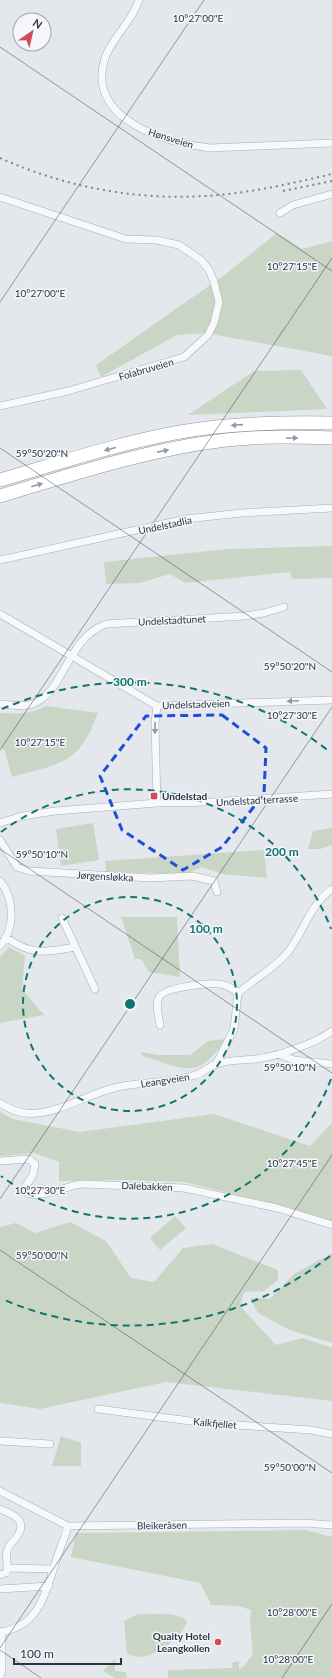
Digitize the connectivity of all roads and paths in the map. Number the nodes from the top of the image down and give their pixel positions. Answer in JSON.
{"nodes":[{"id":1,"x":140,"y":0,"type":"edge"},
{"id":2,"x":332,"y":143,"type":"edge"},
{"id":3,"x":332,"y":194,"type":"edge"},
{"id":4,"x":0,"y":197,"type":"edge"},
{"id":5,"x":280,"y":213,"type":"dead end"},
{"id":6,"x":0,"y":406,"type":"edge"},
{"id":7,"x":332,"y":423,"type":"edge"},
{"id":8,"x":332,"y":438,"type":"edge"},
{"id":9,"x":0,"y":480,"type":"edge"},
{"id":10,"x":0,"y":496,"type":"edge"},
{"id":11,"x":332,"y":508,"type":"edge"},
{"id":12,"x":0,"y":560,"type":"edge"},
{"id":13,"x":284,"y":607,"type":"dead end"},
{"id":14,"x":0,"y":614,"type":"edge"},
{"id":15,"x":72,"y":655,"type":"junction"},
{"id":16,"x":332,"y":700,"type":"edge"},
{"id":17,"x":0,"y":704,"type":"edge"},
{"id":18,"x":157,"y":706,"type":"junction"},
{"id":19,"x":332,"y":794,"type":"edge"},
{"id":20,"x":157,"y":803,"type":"junction"},
{"id":21,"x":0,"y":823,"type":"edge"},
{"id":22,"x":0,"y":840,"type":"edge"},
{"id":23,"x":0,"y":881,"type":"edge"},
{"id":24,"x":332,"y":889,"type":"edge"},
{"id":25,"x":217,"y":892,"type":"dead end"},
{"id":26,"x":62,"y":918,"type":"dead end"},
{"id":27,"x":7,"y":938,"type":"junction"},
{"id":28,"x":0,"y":946,"type":"edge"},
{"id":29,"x":75,"y":947,"type":"junction"},
{"id":30,"x":95,"y":989,"type":"dead end"},
{"id":31,"x":238,"y":993,"type":"junction"},
{"id":32,"x":160,"y":1025,"type":"dead end"},
{"id":33,"x":332,"y":1031,"type":"edge"},
{"id":34,"x":278,"y":1054,"type":"junction"},
{"id":35,"x":216,"y":1064,"type":"junction"},
{"id":36,"x":332,"y":1064,"type":"edge"},
{"id":37,"x":0,"y":1103,"type":"edge"},
{"id":38,"x":0,"y":1161,"type":"edge"},
{"id":39,"x":332,"y":1225,"type":"edge"},
{"id":40,"x":98,"y":1408,"type":"dead end"},
{"id":41,"x":332,"y":1434,"type":"edge"},
{"id":42,"x":0,"y":1441,"type":"edge"},
{"id":43,"x":50,"y":1444,"type":"dead end"},
{"id":44,"x":0,"y":1491,"type":"edge"},
{"id":45,"x":0,"y":1509,"type":"edge"},
{"id":46,"x":332,"y":1525,"type":"edge"},
{"id":47,"x":68,"y":1526,"type":"junction"},
{"id":48,"x":8,"y":1568,"type":"junction"},
{"id":49,"x":53,"y":1569,"type":"junction"},
{"id":50,"x":0,"y":1575,"type":"edge"},
{"id":51,"x":49,"y":1586,"type":"junction"},
{"id":52,"x":0,"y":1589,"type":"edge"},
{"id":53,"x":1,"y":1632,"type":"edge"},
{"id":54,"x":0,"y":1678,"type":"edge"}],
"edges":[{"from":1,"to":2,"type":"street","name":"Hønsveien"},
{"from":3,"to":5,"type":"street"},
{"from":4,"to":6,"type":"street","name":"Folabruveien"},
{"from":7,"to":9,"type":"highway","one_way":true},
{"from":10,"to":8,"type":"highway","one_way":true},
{"from":11,"to":12,"type":"street","name":"Undelstadlia"},
{"from":13,"to":15,"type":"street","name":"Undelstadtunet"},
{"from":14,"to":15,"type":"street"},
{"from":15,"to":17,"type":"street"},
{"from":15,"to":18,"type":"street"},
{"from":16,"to":18,"type":"street","name":"Undelstadveien","one_way":true},
{"from":18,"to":20,"type":"street","name":"Undelstadveien","one_way":true},
{"from":19,"to":20,"type":"street","name":"Undelstad terrasse"},
{"from":20,"to":21,"type":"street"},
{"from":22,"to":25,"type":"street","name":"Jørgensløkka"},
{"from":23,"to":27,"type":"street"},
{"from":24,"to":31,"type":"street"},
{"from":26,"to":29,"type":"street"},
{"from":27,"to":28,"type":"street"},
{"from":27,"to":29,"type":"street"},
{"from":29,"to":30,"type":"street"},
{"from":31,"to":32,"type":"street"},
{"from":31,"to":35,"type":"street"},
{"from":33,"to":34,"type":"street","name":"Leangveien"},
{"from":34,"to":35,"type":"street","name":"Leangveien"},
{"from":34,"to":36,"type":"street"},
{"from":35,"to":37,"type":"street","name":"Leangveien"},
{"from":38,"to":39,"type":"street","name":"Dalebakken"},
{"from":40,"to":41,"type":"street","name":"Kalkfjellet"},
{"from":42,"to":43,"type":"street"},
{"from":44,"to":47,"type":"street","name":"Bleikeråsen"},
{"from":45,"to":48,"type":"street"},
{"from":46,"to":47,"type":"street","name":"Bleikeråsen"},
{"from":47,"to":49,"type":"street"},
{"from":48,"to":49,"type":"street"},
{"from":48,"to":50,"type":"street"},
{"from":49,"to":51,"type":"street"},
{"from":51,"to":52,"type":"street"},
{"from":51,"to":53,"type":"street"},
{"from":53,"to":54,"type":"street"}]}
